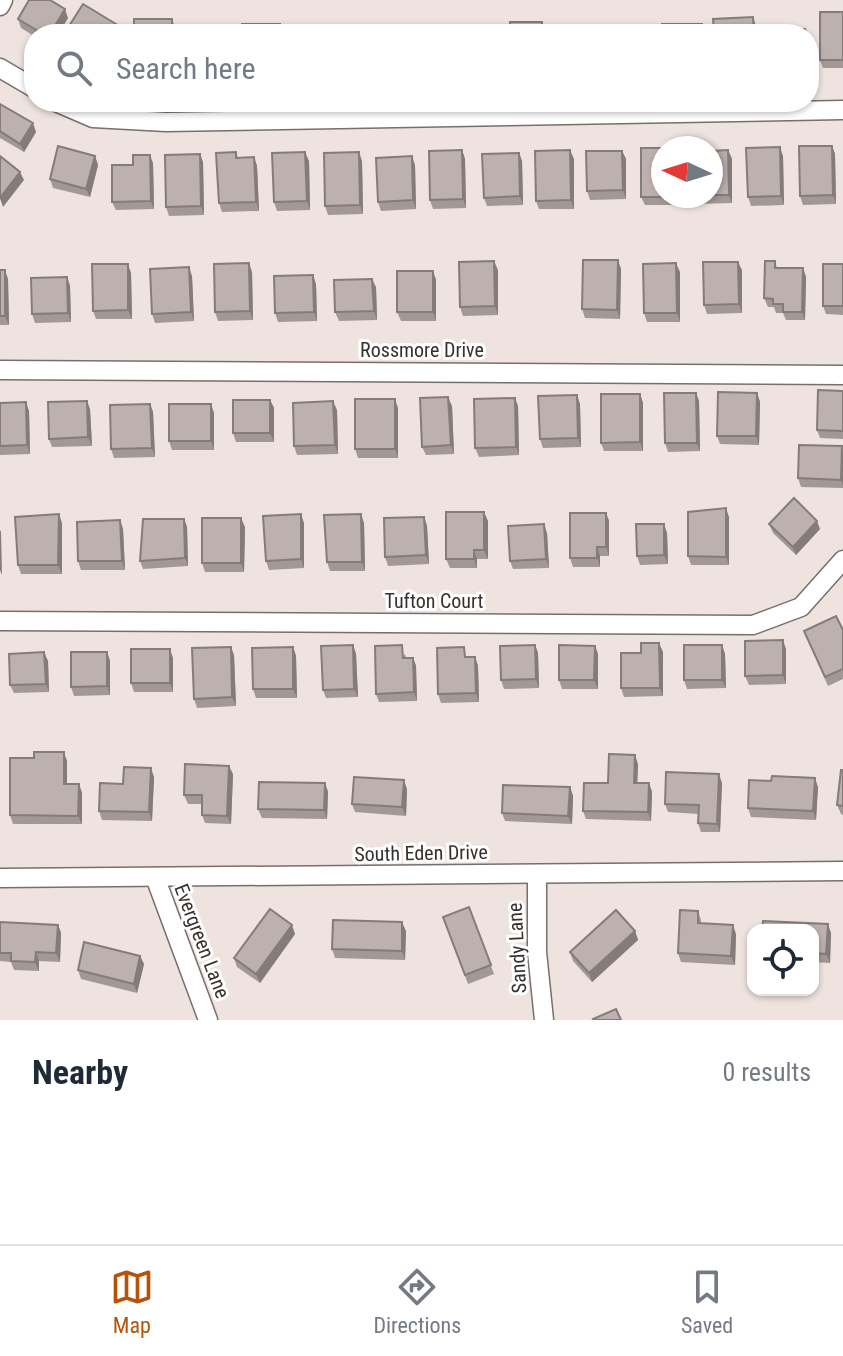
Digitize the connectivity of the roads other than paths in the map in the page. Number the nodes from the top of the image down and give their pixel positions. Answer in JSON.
{"nodes":[{"id":1,"x":3,"y":0,"type":"edge"},
{"id":2,"x":0,"y":6,"type":"edge"},
{"id":3,"x":0,"y":68,"type":"edge"},
{"id":4,"x":24,"y":82,"type":"edge"},
{"id":5,"x":819,"y":110,"type":"edge"},
{"id":6,"x":843,"y":110,"type":"edge"},
{"id":7,"x":79,"y":112,"type":"edge"},
{"id":8,"x":730,"y":112,"type":"edge"},
{"id":9,"x":0,"y":370,"type":"edge"},
{"id":10,"x":843,"y":375,"type":"edge"},
{"id":11,"x":843,"y":560,"type":"edge"},
{"id":12,"x":0,"y":621,"type":"edge"},
{"id":13,"x":843,"y":871,"type":"edge"},
{"id":14,"x":537,"y":874,"type":"junction"},
{"id":15,"x":155,"y":877,"type":"junction"},
{"id":16,"x":0,"y":878,"type":"edge"},
{"id":17,"x":208,"y":1020,"type":"edge"},
{"id":18,"x":544,"y":1020,"type":"edge"}],
"edges":[{"from":1,"to":2,"type":"street"},
{"from":3,"to":4,"type":"street"},
{"from":5,"to":6,"type":"street"},
{"from":7,"to":8,"type":"street"},
{"from":9,"to":10,"type":"street","name":"Rossmore Drive"},
{"from":11,"to":12,"type":"street","name":"Tufton Court"},
{"from":13,"to":14,"type":"street","name":"South Eden Drive"},
{"from":14,"to":15,"type":"street","name":"South Eden Drive"},
{"from":14,"to":18,"type":"street","name":"Sandy Lane"},
{"from":15,"to":16,"type":"street","name":"South Eden Drive"},
{"from":15,"to":17,"type":"street","name":"Evergreen Lane"}]}
